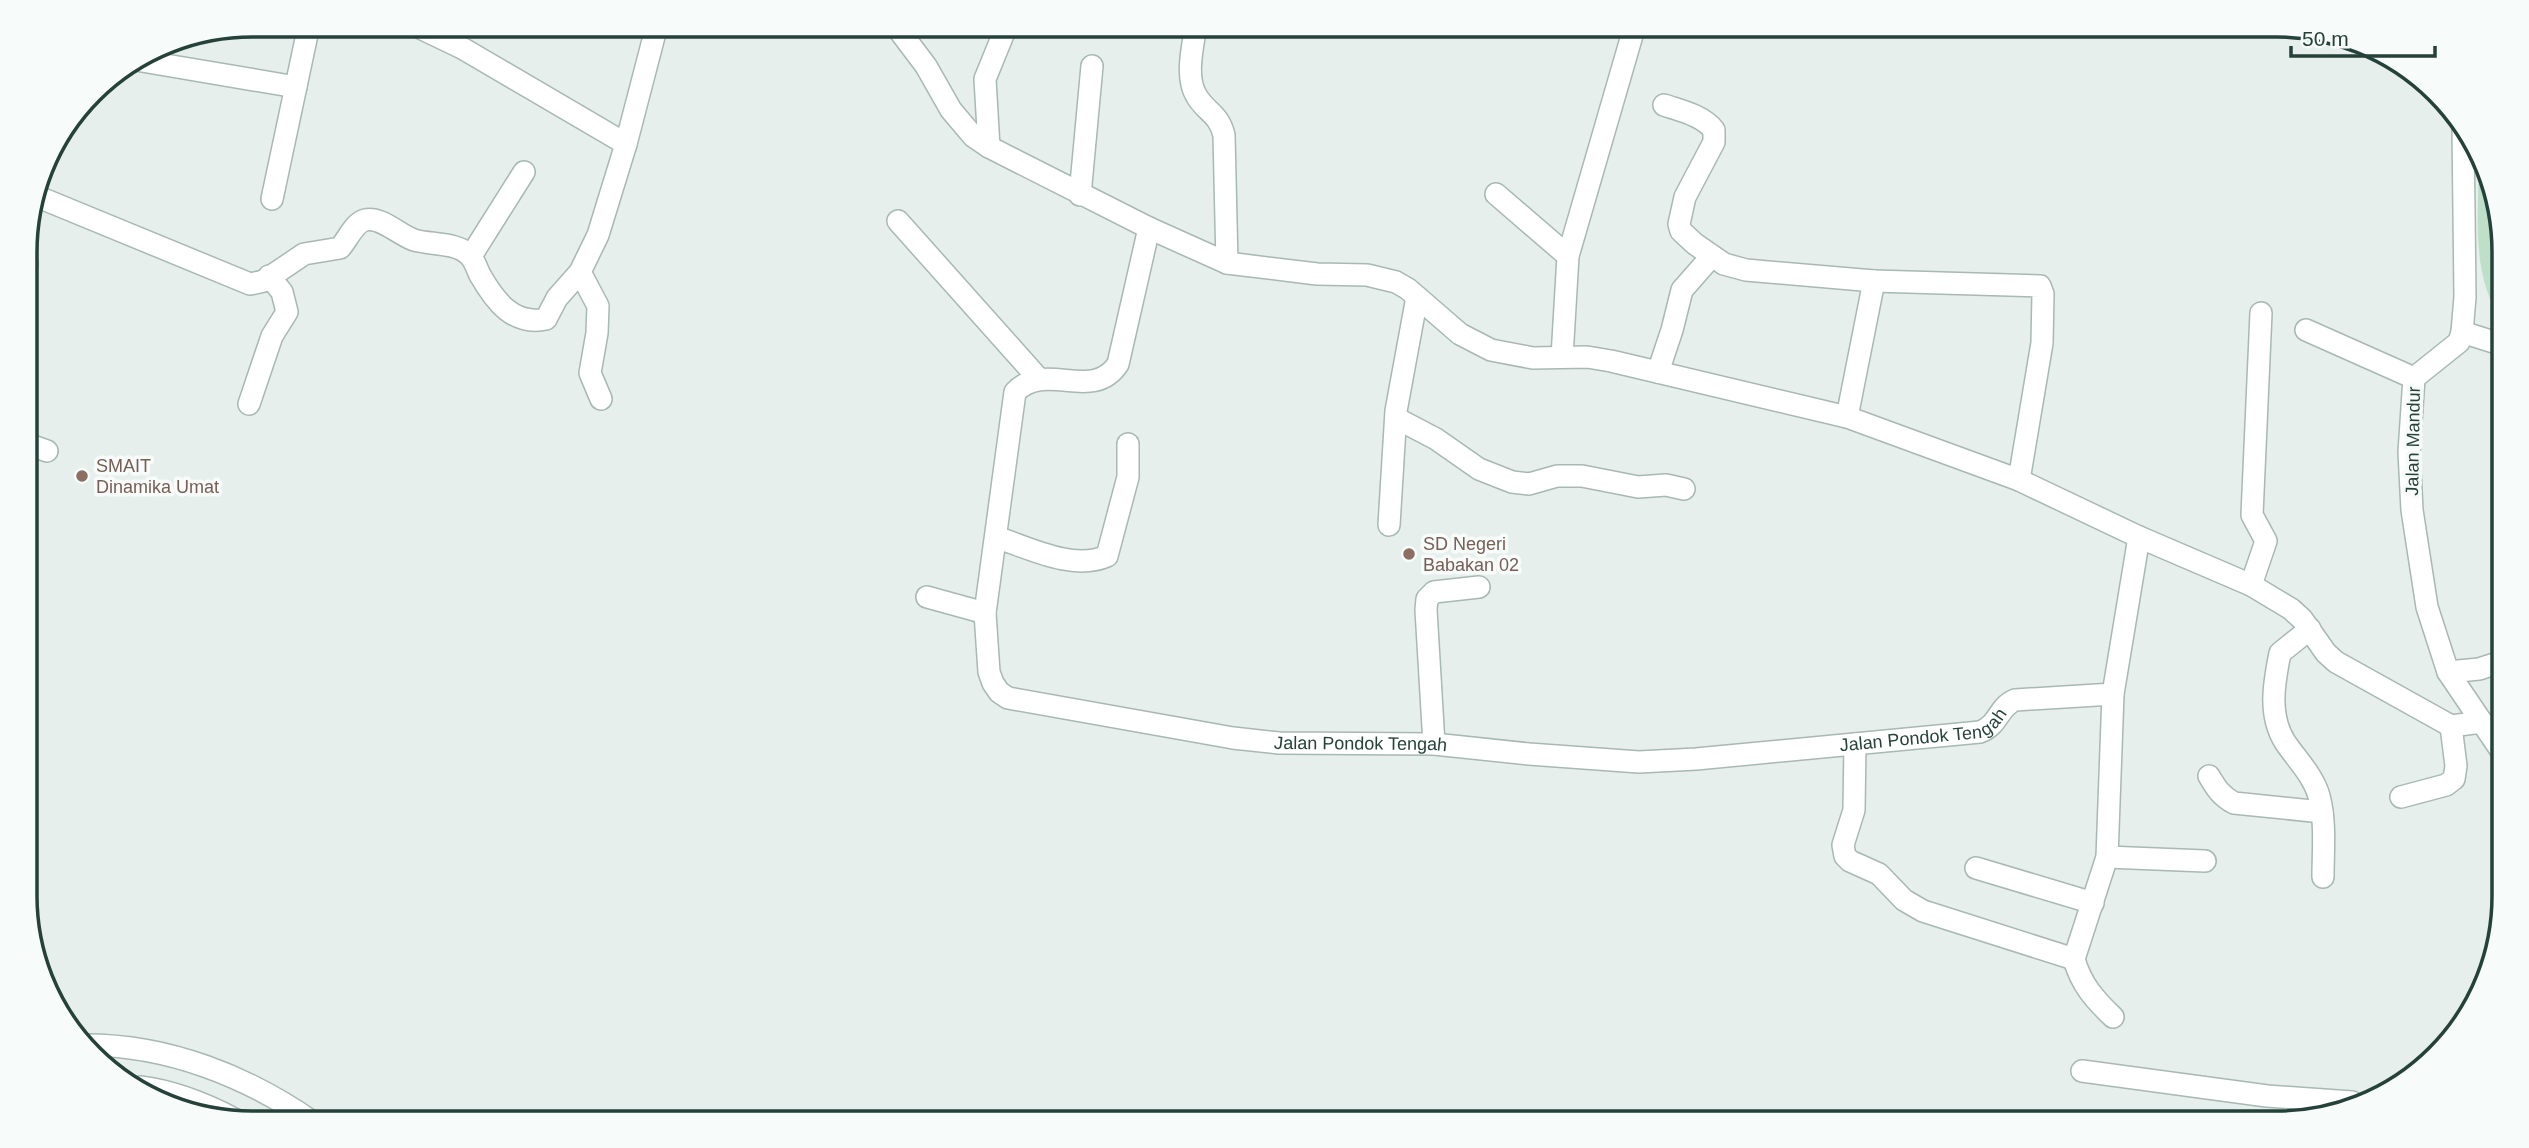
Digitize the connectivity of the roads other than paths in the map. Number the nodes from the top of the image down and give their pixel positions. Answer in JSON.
{"nodes":[{"id":1,"x":306,"y":37,"type":"edge"},
{"id":2,"x":441,"y":37,"type":"edge"},
{"id":3,"x":654,"y":37,"type":"edge"},
{"id":4,"x":905,"y":37,"type":"edge"},
{"id":5,"x":1002,"y":37,"type":"edge"},
{"id":6,"x":1195,"y":37,"type":"edge"},
{"id":7,"x":1631,"y":37,"type":"edge"},
{"id":8,"x":151,"y":62,"type":"edge"},
{"id":9,"x":1092,"y":66,"type":"dead end"},
{"id":10,"x":296,"y":87,"type":"junction"},
{"id":11,"x":1664,"y":105,"type":"dead end"},
{"id":12,"x":626,"y":144,"type":"junction"},
{"id":13,"x":2463,"y":144,"type":"edge"},
{"id":14,"x":989,"y":147,"type":"junction"},
{"id":15,"x":524,"y":172,"type":"dead end"},
{"id":16,"x":1496,"y":194,"type":"dead end"},
{"id":17,"x":1080,"y":195,"type":"junction"},
{"id":18,"x":43,"y":199,"type":"edge"},
{"id":19,"x":272,"y":199,"type":"dead end"},
{"id":20,"x":898,"y":221,"type":"dead end"},
{"id":21,"x":1149,"y":228,"type":"junction"},
{"id":22,"x":471,"y":256,"type":"junction"},
{"id":23,"x":1568,"y":256,"type":"junction"},
{"id":24,"x":1711,"y":257,"type":"junction"},
{"id":25,"x":1227,"y":264,"type":"junction"},
{"id":26,"x":580,"y":272,"type":"junction"},
{"id":27,"x":269,"y":276,"type":"junction"},
{"id":28,"x":1874,"y":282,"type":"junction"},
{"id":29,"x":1417,"y":297,"type":"junction"},
{"id":30,"x":2261,"y":313,"type":"dead end"},
{"id":31,"x":2306,"y":330,"type":"dead end"},
{"id":32,"x":2462,"y":332,"type":"junction"},
{"id":33,"x":2492,"y":342,"type":"edge"},
{"id":34,"x":1562,"y":357,"type":"junction"},
{"id":35,"x":1658,"y":372,"type":"junction"},
{"id":36,"x":1038,"y":378,"type":"junction"},
{"id":37,"x":2414,"y":378,"type":"junction"},
{"id":38,"x":601,"y":399,"type":"dead end"},
{"id":39,"x":249,"y":404,"type":"dead end"},
{"id":40,"x":1847,"y":416,"type":"junction"},
{"id":41,"x":1396,"y":418,"type":"junction"},
{"id":42,"x":1128,"y":444,"type":"dead end"},
{"id":43,"x":37,"y":447,"type":"edge"},
{"id":44,"x":47,"y":451,"type":"dead end"},
{"id":45,"x":2019,"y":480,"type":"junction"},
{"id":46,"x":1684,"y":489,"type":"dead end"},
{"id":47,"x":1389,"y":525,"type":"dead end"},
{"id":48,"x":996,"y":537,"type":"junction"},
{"id":49,"x":2139,"y":537,"type":"junction"},
{"id":50,"x":2251,"y":585,"type":"junction"},
{"id":51,"x":1479,"y":587,"type":"dead end"},
{"id":52,"x":927,"y":597,"type":"dead end"},
{"id":53,"x":985,"y":613,"type":"junction"},
{"id":54,"x":2310,"y":629,"type":"junction"},
{"id":55,"x":2492,"y":665,"type":"edge"},
{"id":56,"x":2448,"y":672,"type":"junction"},
{"id":57,"x":2113,"y":694,"type":"junction"},
{"id":58,"x":2482,"y":722,"type":"junction"},
{"id":59,"x":2451,"y":726,"type":"junction"},
{"id":60,"x":2492,"y":737,"type":"edge"},
{"id":61,"x":1434,"y":744,"type":"junction"},
{"id":62,"x":1855,"y":744,"type":"junction"},
{"id":63,"x":2208,"y":776,"type":"dead end"},
{"id":64,"x":2401,"y":797,"type":"dead end"},
{"id":65,"x":2322,"y":812,"type":"junction"},
{"id":66,"x":2107,"y":857,"type":"junction"},
{"id":67,"x":2205,"y":860,"type":"dead end"},
{"id":68,"x":1976,"y":868,"type":"dead end"},
{"id":69,"x":2323,"y":877,"type":"dead end"},
{"id":70,"x":2093,"y":903,"type":"junction"},
{"id":71,"x":2074,"y":959,"type":"junction"},
{"id":72,"x":2113,"y":1017,"type":"dead end"},
{"id":73,"x":97,"y":1045,"type":"edge"},
{"id":74,"x":2082,"y":1071,"type":"dead end"},
{"id":75,"x":164,"y":1092,"type":"edge"},
{"id":76,"x":2341,"y":1101,"type":"edge"},
{"id":77,"x":209,"y":1107,"type":"edge"},
{"id":78,"x":296,"y":1111,"type":"edge"}],
"edges":[{"from":1,"to":10,"type":"street"},
{"from":2,"to":12,"type":"street"},
{"from":3,"to":12,"type":"street"},
{"from":4,"to":14,"type":"street"},
{"from":5,"to":14,"type":"street"},
{"from":6,"to":25,"type":"street"},
{"from":7,"to":23,"type":"street"},
{"from":8,"to":10,"type":"street"},
{"from":9,"to":17,"type":"street"},
{"from":10,"to":19,"type":"street"},
{"from":11,"to":24,"type":"street"},
{"from":12,"to":26,"type":"street"},
{"from":13,"to":32,"type":"street"},
{"from":14,"to":17,"type":"street"},
{"from":15,"to":22,"type":"street"},
{"from":16,"to":23,"type":"street"},
{"from":17,"to":21,"type":"street"},
{"from":18,"to":27,"type":"street"},
{"from":20,"to":36,"type":"street"},
{"from":21,"to":25,"type":"street"},
{"from":21,"to":36,"type":"street"},
{"from":22,"to":26,"type":"street"},
{"from":22,"to":27,"type":"street"},
{"from":23,"to":34,"type":"street"},
{"from":24,"to":28,"type":"street"},
{"from":24,"to":35,"type":"street"},
{"from":25,"to":29,"type":"street"},
{"from":26,"to":38,"type":"street"},
{"from":27,"to":39,"type":"street"},
{"from":28,"to":40,"type":"street"},
{"from":28,"to":45,"type":"street"},
{"from":29,"to":34,"type":"street"},
{"from":29,"to":41,"type":"street"},
{"from":30,"to":50,"type":"street"},
{"from":31,"to":37,"type":"street"},
{"from":32,"to":33,"type":"street"},
{"from":32,"to":37,"type":"street","name":"Jalan Mandur"},
{"from":34,"to":35,"type":"street"},
{"from":35,"to":40,"type":"street"},
{"from":36,"to":48,"type":"street","name":"Jalan Pondok Tengah"},
{"from":37,"to":56,"type":"street","name":"Jalan Mandur"},
{"from":40,"to":45,"type":"street"},
{"from":41,"to":46,"type":"street"},
{"from":41,"to":47,"type":"street"},
{"from":42,"to":48,"type":"street"},
{"from":43,"to":44,"type":"street"},
{"from":45,"to":49,"type":"street"},
{"from":48,"to":53,"type":"street","name":"Jalan Pondok Tengah"},
{"from":49,"to":50,"type":"street"},
{"from":49,"to":57,"type":"street"},
{"from":50,"to":54,"type":"street"},
{"from":51,"to":61,"type":"street"},
{"from":52,"to":53,"type":"street"},
{"from":53,"to":61,"type":"street","name":"Jalan Pondok Tengah"},
{"from":54,"to":59,"type":"street"},
{"from":54,"to":65,"type":"street"},
{"from":55,"to":56,"type":"street"},
{"from":56,"to":58,"type":"street","name":"Jalan Mandur"},
{"from":57,"to":62,"type":"street","name":"Jalan Pondok Tengah"},
{"from":57,"to":66,"type":"street"},
{"from":58,"to":59,"type":"street"},
{"from":58,"to":60,"type":"street","name":"Jalan Mandur"},
{"from":59,"to":64,"type":"street"},
{"from":61,"to":62,"type":"street","name":"Jalan Pondok Tengah"},
{"from":62,"to":71,"type":"street"},
{"from":63,"to":65,"type":"street"},
{"from":65,"to":69,"type":"street"},
{"from":66,"to":67,"type":"street"},
{"from":66,"to":70,"type":"street"},
{"from":68,"to":70,"type":"street"},
{"from":70,"to":71,"type":"street"},
{"from":71,"to":72,"type":"street"},
{"from":73,"to":78,"type":"street"},
{"from":74,"to":76,"type":"street"},
{"from":75,"to":77,"type":"street"}]}
